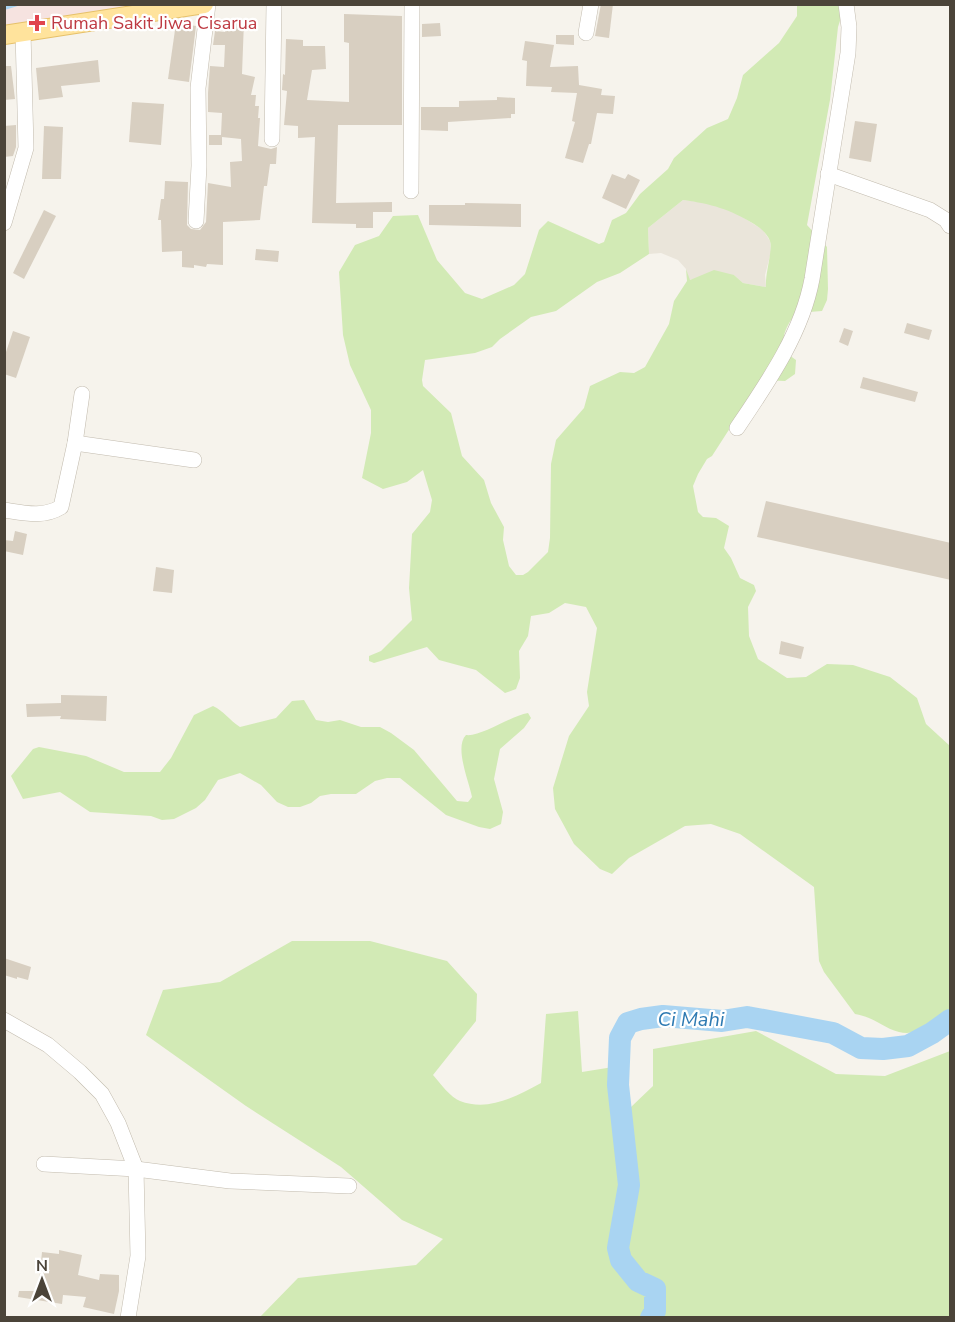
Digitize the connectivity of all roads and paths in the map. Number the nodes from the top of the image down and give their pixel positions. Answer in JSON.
{"nodes":[{"id":1,"x":206,"y":4,"type":"edge"},
{"id":2,"x":274,"y":4,"type":"edge"},
{"id":3,"x":412,"y":4,"type":"edge"},
{"id":4,"x":591,"y":4,"type":"edge"},
{"id":5,"x":846,"y":4,"type":"edge"},
{"id":6,"x":131,"y":10,"type":"edge"},
{"id":7,"x":14,"y":33,"type":"edge"},
{"id":8,"x":586,"y":33,"type":"dead end"},
{"id":9,"x":272,"y":139,"type":"dead end"},
{"id":10,"x":828,"y":174,"type":"junction"},
{"id":11,"x":411,"y":191,"type":"dead end"},
{"id":12,"x":196,"y":221,"type":"dead end"},
{"id":13,"x":4,"y":223,"type":"edge"},
{"id":14,"x":951,"y":226,"type":"edge"},
{"id":15,"x":82,"y":394,"type":"dead end"},
{"id":16,"x":737,"y":428,"type":"dead end"},
{"id":17,"x":75,"y":443,"type":"junction"},
{"id":18,"x":194,"y":460,"type":"dead end"},
{"id":19,"x":4,"y":510,"type":"edge"},
{"id":20,"x":4,"y":1020,"type":"edge"},
{"id":21,"x":44,"y":1164,"type":"dead end"},
{"id":22,"x":136,"y":1169,"type":"junction"},
{"id":23,"x":349,"y":1186,"type":"dead end"},
{"id":24,"x":128,"y":1317,"type":"edge"}],
"edges":[{"from":1,"to":6,"type":"main road"},
{"from":1,"to":12,"type":"street"},
{"from":2,"to":9,"type":"street"},
{"from":3,"to":11,"type":"street"},
{"from":4,"to":8,"type":"street"},
{"from":5,"to":10,"type":"street"},
{"from":6,"to":7,"type":"main road"},
{"from":7,"to":13,"type":"street"},
{"from":10,"to":14,"type":"street"},
{"from":10,"to":16,"type":"street"},
{"from":15,"to":17,"type":"street"},
{"from":17,"to":18,"type":"street"},
{"from":17,"to":19,"type":"street"},
{"from":20,"to":22,"type":"street"},
{"from":21,"to":22,"type":"street"},
{"from":22,"to":23,"type":"street"},
{"from":22,"to":24,"type":"street"}]}
